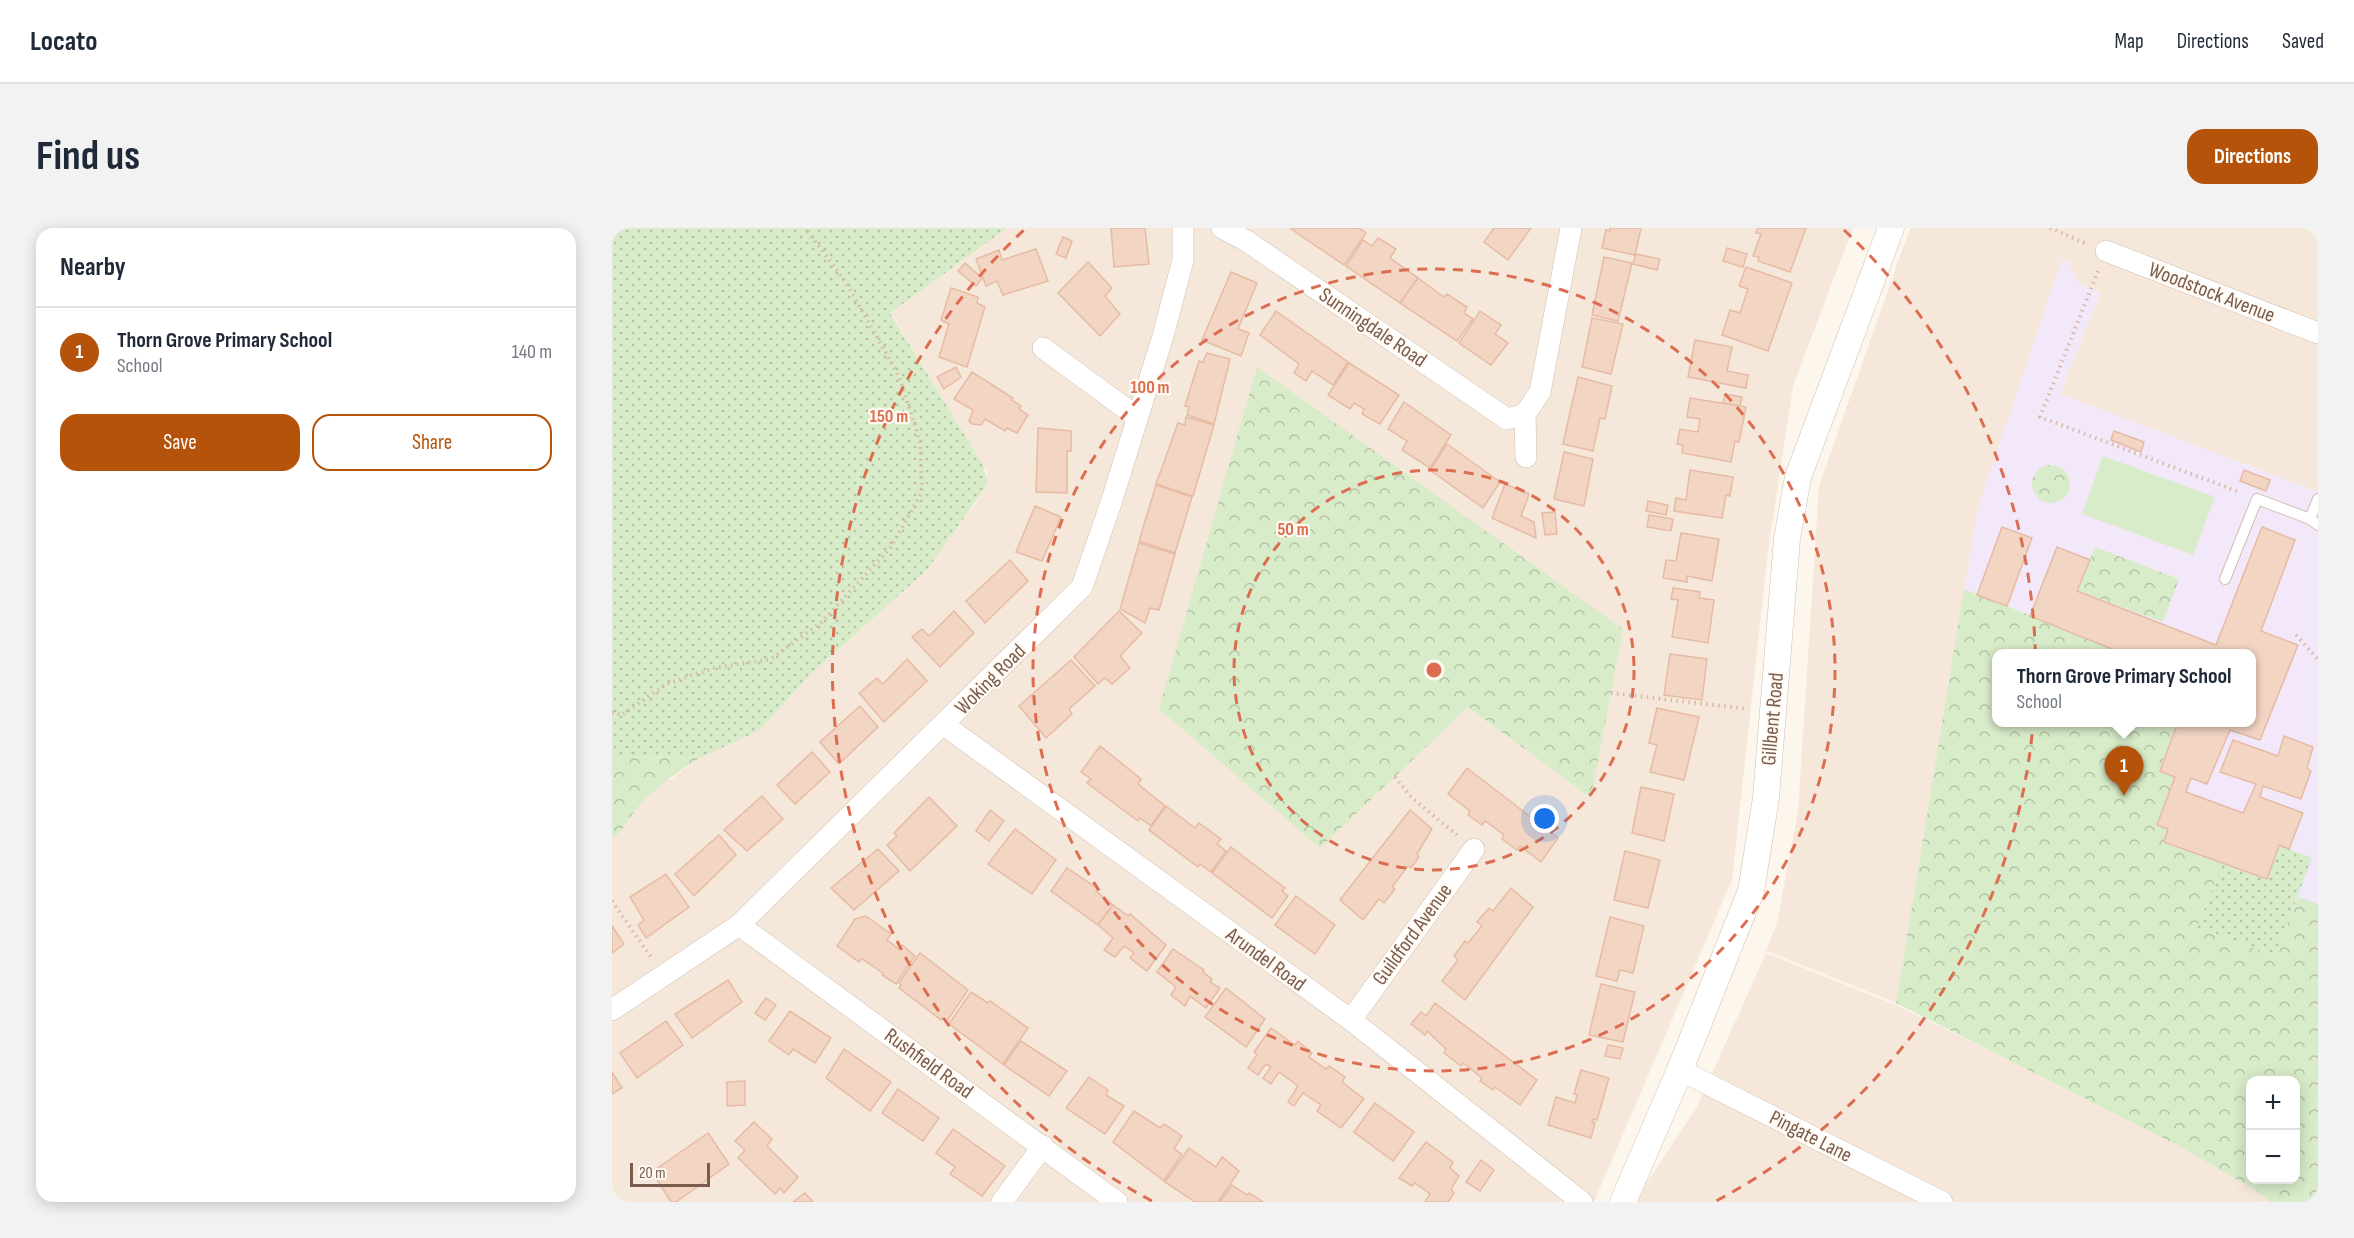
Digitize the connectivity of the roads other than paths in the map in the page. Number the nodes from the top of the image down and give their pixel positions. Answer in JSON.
{"nodes":[{"id":1,"x":1183,"y":228,"type":"edge"},
{"id":2,"x":1222,"y":228,"type":"edge"},
{"id":3,"x":1571,"y":228,"type":"edge"},
{"id":4,"x":1891,"y":228,"type":"edge"},
{"id":5,"x":2106,"y":251,"type":"road end"},
{"id":6,"x":2318,"y":333,"type":"edge"},
{"id":7,"x":1042,"y":348,"type":"dead end"},
{"id":8,"x":1525,"y":414,"type":"junction"},
{"id":9,"x":1137,"y":417,"type":"junction"},
{"id":10,"x":1526,"y":457,"type":"dead end"},
{"id":11,"x":2318,"y":499,"type":"edge"},
{"id":12,"x":2314,"y":522,"type":"edge"},
{"id":13,"x":2225,"y":579,"type":"dead end"},
{"id":14,"x":944,"y":725,"type":"junction"},
{"id":15,"x":1474,"y":849,"type":"road end"},
{"id":16,"x":739,"y":924,"type":"junction"},
{"id":17,"x":612,"y":1010,"type":"edge"},
{"id":18,"x":1351,"y":1020,"type":"junction"},
{"id":19,"x":1680,"y":1070,"type":"junction"},
{"id":20,"x":1043,"y":1146,"type":"junction"},
{"id":21,"x":1002,"y":1202,"type":"edge"},
{"id":22,"x":1117,"y":1202,"type":"edge"},
{"id":23,"x":1582,"y":1202,"type":"edge"},
{"id":24,"x":1623,"y":1202,"type":"edge"},
{"id":25,"x":1942,"y":1202,"type":"edge"}],
"edges":[{"from":1,"to":9,"type":"street","name":"Woking Road"},
{"from":2,"to":8,"type":"street","name":"Sunningdale Road"},
{"from":3,"to":8,"type":"street"},
{"from":4,"to":19,"type":"street","name":"Gillbent Road"},
{"from":5,"to":6,"type":"street","name":"Woodstock Avenue"},
{"from":7,"to":9,"type":"street"},
{"from":8,"to":10,"type":"street"},
{"from":9,"to":14,"type":"street","name":"Woking Road"},
{"from":11,"to":12,"type":"lane"},
{"from":12,"to":13,"type":"lane"},
{"from":14,"to":16,"type":"street","name":"Woking Road"},
{"from":14,"to":18,"type":"street","name":"Arundel Road"},
{"from":15,"to":18,"type":"street","name":"Guildford Avenue"},
{"from":16,"to":17,"type":"street","name":"Woking Road"},
{"from":16,"to":20,"type":"street","name":"Rushfield Road"},
{"from":18,"to":23,"type":"street","name":"Arundel Road"},
{"from":19,"to":24,"type":"street","name":"Gillbent Road"},
{"from":19,"to":25,"type":"street","name":"Pingate Lane"},
{"from":20,"to":21,"type":"street"},
{"from":20,"to":22,"type":"street","name":"Rushfield Road"}]}
